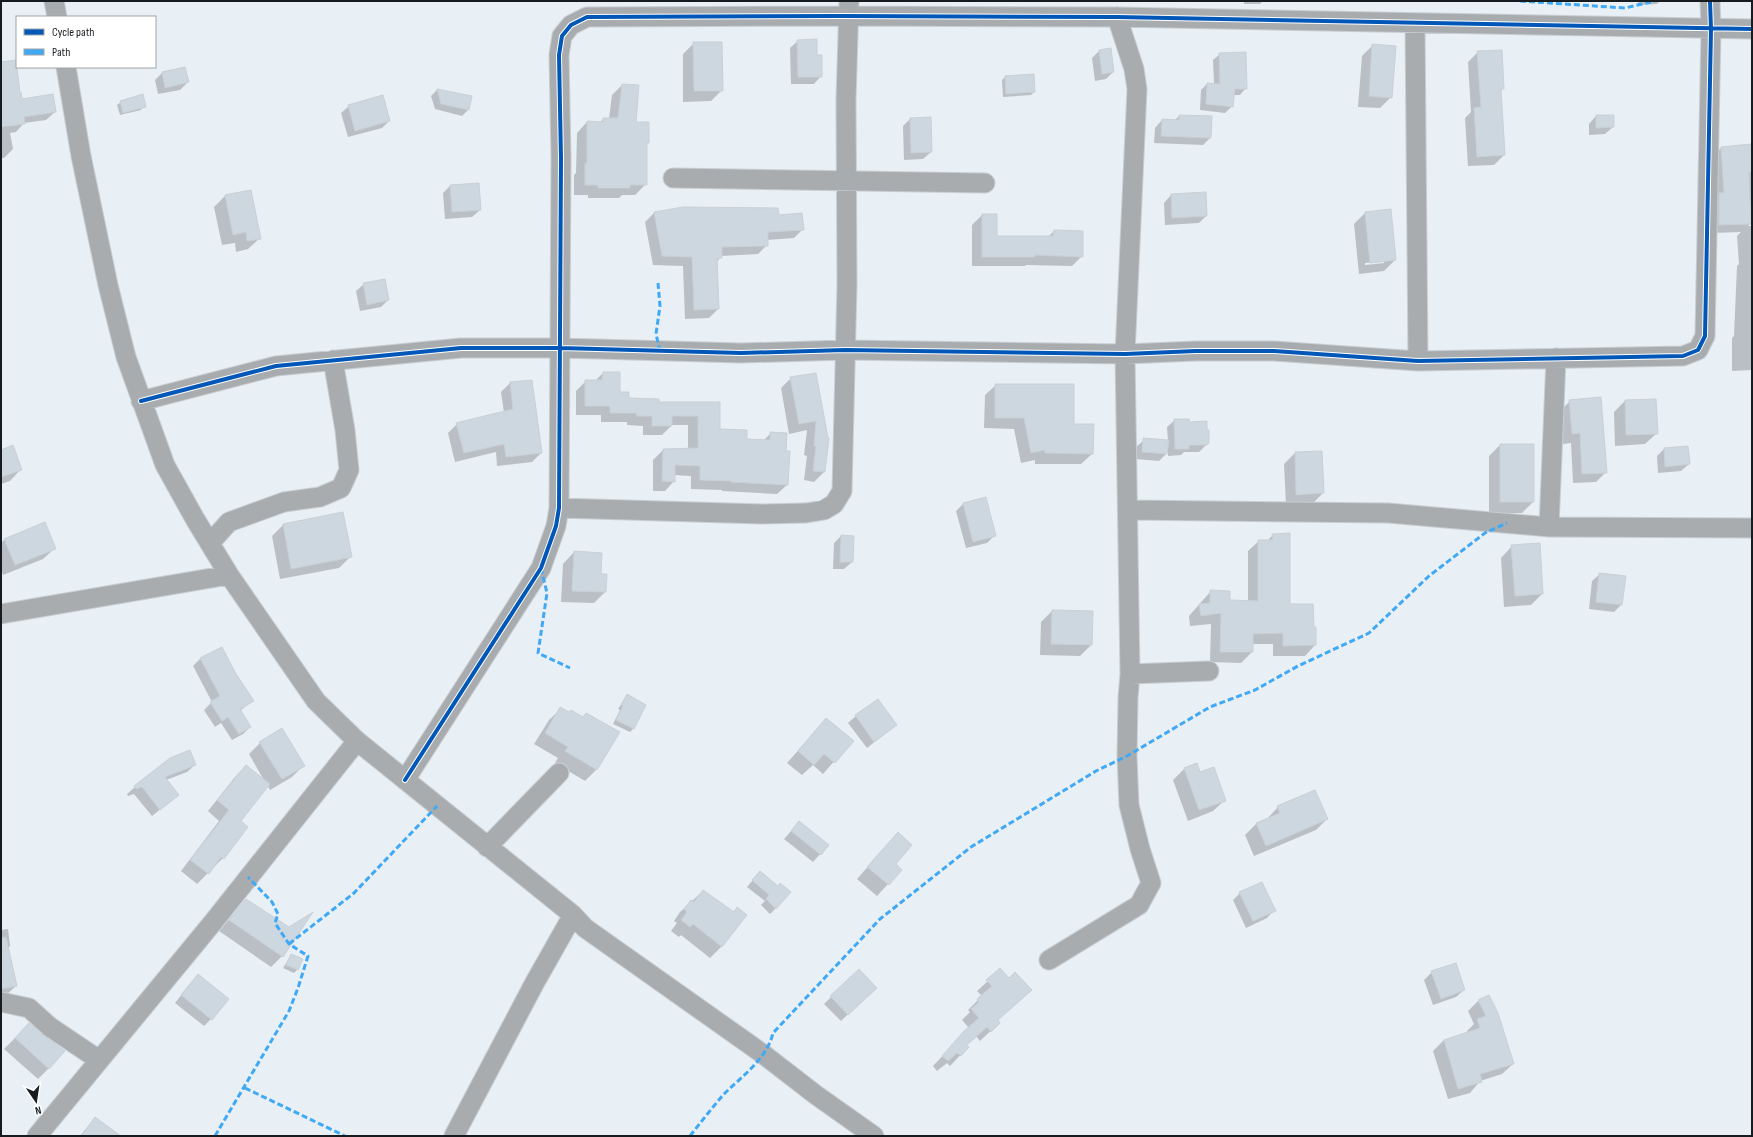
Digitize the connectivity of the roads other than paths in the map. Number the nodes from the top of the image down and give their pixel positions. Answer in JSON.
{"nodes":[{"id":1,"x":54,"y":1,"type":"edge"},
{"id":2,"x":1710,"y":1,"type":"edge"},
{"id":3,"x":849,"y":8,"type":"edge"},
{"id":4,"x":57,"y":16,"type":"edge"},
{"id":5,"x":1117,"y":18,"type":"junction"},
{"id":6,"x":1416,"y":24,"type":"junction"},
{"id":7,"x":1711,"y":29,"type":"junction"},
{"id":8,"x":1752,"y":29,"type":"edge"},
{"id":9,"x":66,"y":68,"type":"edge"},
{"id":10,"x":673,"y":178,"type":"dead end"},
{"id":11,"x":846,"y":180,"type":"junction"},
{"id":12,"x":986,"y":183,"type":"dead end"},
{"id":13,"x":561,"y":348,"type":"junction"},
{"id":14,"x":845,"y":350,"type":"junction"},
{"id":15,"x":1125,"y":354,"type":"junction"},
{"id":16,"x":1556,"y":358,"type":"junction"},
{"id":17,"x":333,"y":360,"type":"junction"},
{"id":18,"x":1418,"y":361,"type":"junction"},
{"id":19,"x":141,"y":400,"type":"junction"},
{"id":20,"x":559,"y":508,"type":"junction"},
{"id":21,"x":1129,"y":510,"type":"junction"},
{"id":22,"x":1550,"y":527,"type":"junction"},
{"id":23,"x":1752,"y":528,"type":"edge"},
{"id":24,"x":210,"y":543,"type":"junction"},
{"id":25,"x":229,"y":575,"type":"junction"},
{"id":26,"x":1,"y":614,"type":"edge"},
{"id":27,"x":1209,"y":671,"type":"dead end"},
{"id":28,"x":1130,"y":674,"type":"junction"},
{"id":29,"x":357,"y":741,"type":"junction"},
{"id":30,"x":559,"y":773,"type":"dead end"},
{"id":31,"x":405,"y":780,"type":"junction"},
{"id":32,"x":487,"y":847,"type":"junction"},
{"id":33,"x":573,"y":915,"type":"junction"},
{"id":34,"x":1049,"y":960,"type":"dead end"},
{"id":35,"x":1,"y":1002,"type":"edge"},
{"id":36,"x":99,"y":1060,"type":"junction"},
{"id":37,"x":37,"y":1136,"type":"edge"},
{"id":38,"x":454,"y":1136,"type":"edge"},
{"id":39,"x":874,"y":1136,"type":"edge"}],
"edges":[{"from":1,"to":4,"type":"street"},
{"from":2,"to":7,"type":"street"},
{"from":3,"to":5,"type":"street"},
{"from":3,"to":11,"type":"street"},
{"from":3,"to":13,"type":"street"},
{"from":5,"to":6,"type":"street"},
{"from":5,"to":15,"type":"street"},
{"from":6,"to":7,"type":"street"},
{"from":6,"to":18,"type":"street"},
{"from":7,"to":8,"type":"street"},
{"from":7,"to":16,"type":"street"},
{"from":9,"to":19,"type":"street"},
{"from":10,"to":11,"type":"street"},
{"from":11,"to":12,"type":"street"},
{"from":11,"to":14,"type":"street"},
{"from":13,"to":14,"type":"street"},
{"from":13,"to":17,"type":"street"},
{"from":13,"to":20,"type":"street"},
{"from":14,"to":15,"type":"street"},
{"from":14,"to":20,"type":"street"},
{"from":15,"to":18,"type":"street"},
{"from":15,"to":21,"type":"street"},
{"from":16,"to":18,"type":"street"},
{"from":16,"to":22,"type":"street"},
{"from":17,"to":19,"type":"street"},
{"from":17,"to":24,"type":"street"},
{"from":19,"to":24,"type":"street"},
{"from":20,"to":31,"type":"street"},
{"from":21,"to":22,"type":"street"},
{"from":21,"to":28,"type":"street"},
{"from":22,"to":23,"type":"street"},
{"from":24,"to":25,"type":"street"},
{"from":25,"to":26,"type":"street"},
{"from":25,"to":29,"type":"street"},
{"from":27,"to":28,"type":"street"},
{"from":28,"to":34,"type":"street"},
{"from":29,"to":31,"type":"street"},
{"from":29,"to":36,"type":"street"},
{"from":30,"to":32,"type":"street"},
{"from":31,"to":32,"type":"street"},
{"from":32,"to":33,"type":"street"},
{"from":33,"to":38,"type":"street"},
{"from":33,"to":39,"type":"street"},
{"from":35,"to":36,"type":"street"},
{"from":36,"to":37,"type":"street"}]}
